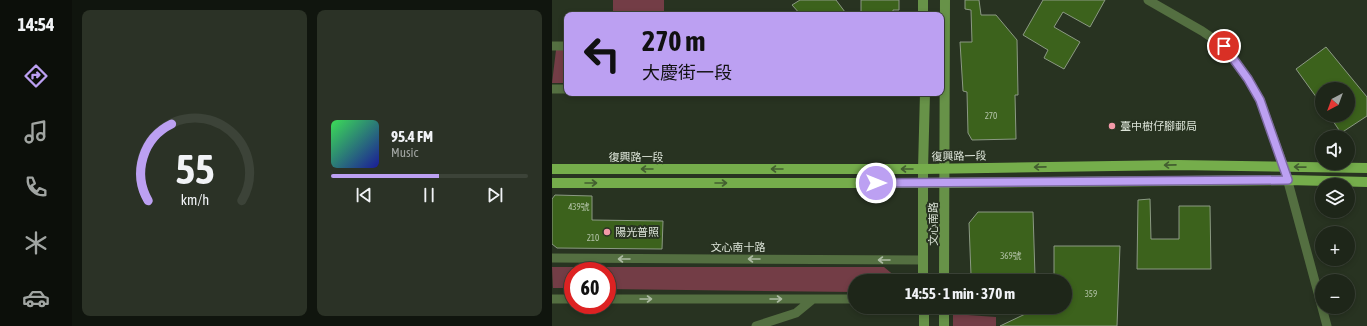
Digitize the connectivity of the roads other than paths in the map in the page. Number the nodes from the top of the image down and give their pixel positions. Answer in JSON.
{"nodes":[{"id":1,"x":923,"y":0,"type":"edge"},
{"id":2,"x":945,"y":0,"type":"edge"},
{"id":3,"x":1148,"y":0,"type":"edge"},
{"id":4,"x":923,"y":12,"type":"edge"},
{"id":5,"x":552,"y":46,"type":"edge"},
{"id":6,"x":564,"y":46,"type":"edge"},
{"id":7,"x":552,"y":88,"type":"edge"},
{"id":8,"x":564,"y":89,"type":"edge"},
{"id":9,"x":925,"y":96,"type":"edge"},
{"id":10,"x":1284,"y":167,"type":"junction"},
{"id":11,"x":946,"y":168,"type":"junction"},
{"id":12,"x":1367,"y":168,"type":"edge"},
{"id":13,"x":552,"y":169,"type":"edge"},
{"id":14,"x":923,"y":169,"type":"junction"},
{"id":15,"x":1288,"y":180,"type":"junction"},
{"id":16,"x":1367,"y":182,"type":"edge"},
{"id":17,"x":552,"y":183,"type":"edge"},
{"id":18,"x":923,"y":183,"type":"junction"},
{"id":19,"x":945,"y":183,"type":"junction"},
{"id":20,"x":552,"y":258,"type":"edge"},
{"id":21,"x":923,"y":260,"type":"junction"},
{"id":22,"x":923,"y":274,"type":"edge"},
{"id":23,"x":944,"y":274,"type":"edge"},
{"id":24,"x":552,"y":299,"type":"edge"},
{"id":25,"x":564,"y":299,"type":"edge"},
{"id":26,"x":616,"y":299,"type":"edge"},
{"id":27,"x":813,"y":299,"type":"junction"},
{"id":28,"x":848,"y":299,"type":"edge"},
{"id":29,"x":924,"y":314,"type":"edge"},
{"id":30,"x":944,"y":314,"type":"edge"},
{"id":31,"x":756,"y":326,"type":"edge"},
{"id":32,"x":924,"y":326,"type":"edge"},
{"id":33,"x":944,"y":326,"type":"edge"},
{"id":34,"x":1327,"y":326,"type":"edge"}],
"edges":[{"from":1,"to":4,"type":"main road"},
{"from":2,"to":11,"type":"main road","name":"文心南路"},
{"from":3,"to":10,"type":"street"},
{"from":5,"to":6,"type":"street"},
{"from":7,"to":8,"type":"street"},
{"from":9,"to":14,"type":"main road","name":"文心南路"},
{"from":10,"to":11,"type":"main road","name":"復興路一段","one_way":true},
{"from":12,"to":10,"type":"main road","name":"復興路一段","one_way":true},
{"from":10,"to":15,"type":"street"},
{"from":11,"to":14,"type":"main road","name":"復興路一段"},
{"from":11,"to":19,"type":"main road","name":"文心南路"},
{"from":14,"to":13,"type":"main road","name":"復興路一段","one_way":true},
{"from":14,"to":18,"type":"main road","name":"文心南路"},
{"from":15,"to":16,"type":"main road"},
{"from":15,"to":19,"type":"main road"},
{"from":15,"to":34,"type":"street"},
{"from":17,"to":18,"type":"main road","one_way":true},
{"from":18,"to":19,"type":"main road"},
{"from":18,"to":21,"type":"main road","name":"文心南路"},
{"from":19,"to":23,"type":"main road","name":"文心南路"},
{"from":21,"to":20,"type":"street","name":"文心南十路","one_way":true},
{"from":21,"to":22,"type":"main road","name":"文心南路"},
{"from":24,"to":25,"type":"street"},
{"from":26,"to":27,"type":"street","one_way":true},
{"from":27,"to":28,"type":"street"},
{"from":27,"to":31,"type":"street"},
{"from":29,"to":32,"type":"main road"},
{"from":30,"to":33,"type":"main road"}]}
